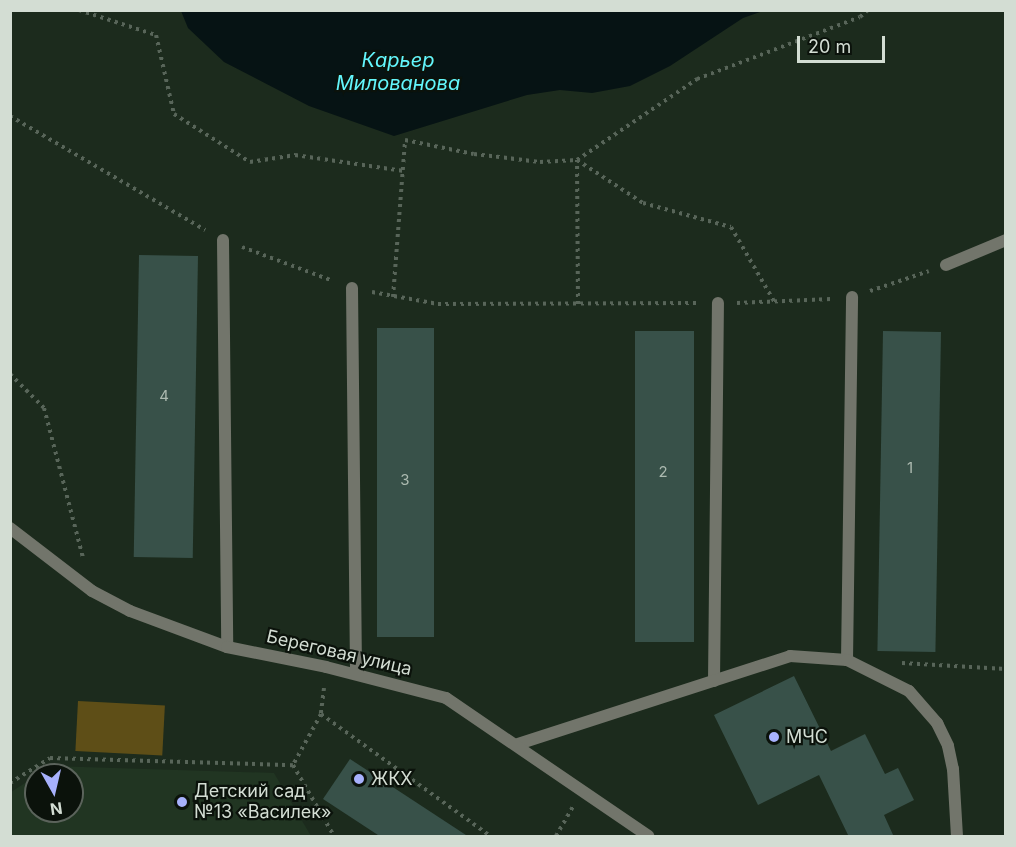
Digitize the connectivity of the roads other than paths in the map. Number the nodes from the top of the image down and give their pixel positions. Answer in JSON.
{"nodes":[{"id":1,"x":223,"y":240,"type":"road end"},
{"id":2,"x":1005,"y":240,"type":"edge"},
{"id":3,"x":946,"y":265,"type":"road end"},
{"id":4,"x":352,"y":288,"type":"road end"},
{"id":5,"x":852,"y":297,"type":"road end"},
{"id":6,"x":718,"y":303,"type":"road end"},
{"id":7,"x":10,"y":528,"type":"edge"},
{"id":8,"x":227,"y":647,"type":"junction"},
{"id":9,"x":847,"y":660,"type":"junction"},
{"id":10,"x":356,"y":674,"type":"junction"},
{"id":11,"x":714,"y":681,"type":"junction"},
{"id":12,"x":518,"y":744,"type":"junction"},
{"id":13,"x":648,"y":837,"type":"edge"},
{"id":14,"x":957,"y":837,"type":"edge"}],
"edges":[{"from":1,"to":8,"type":"street"},
{"from":2,"to":3,"type":"street"},
{"from":4,"to":10,"type":"street"},
{"from":5,"to":9,"type":"street"},
{"from":6,"to":11,"type":"street"},
{"from":7,"to":8,"type":"street","name":"Береговая улица"},
{"from":8,"to":10,"type":"street","name":"Береговая улица"},
{"from":9,"to":11,"type":"street"},
{"from":9,"to":14,"type":"street"},
{"from":10,"to":12,"type":"street","name":"Береговая улица"},
{"from":11,"to":12,"type":"street"},
{"from":12,"to":13,"type":"street","name":"Береговая улица"}]}
